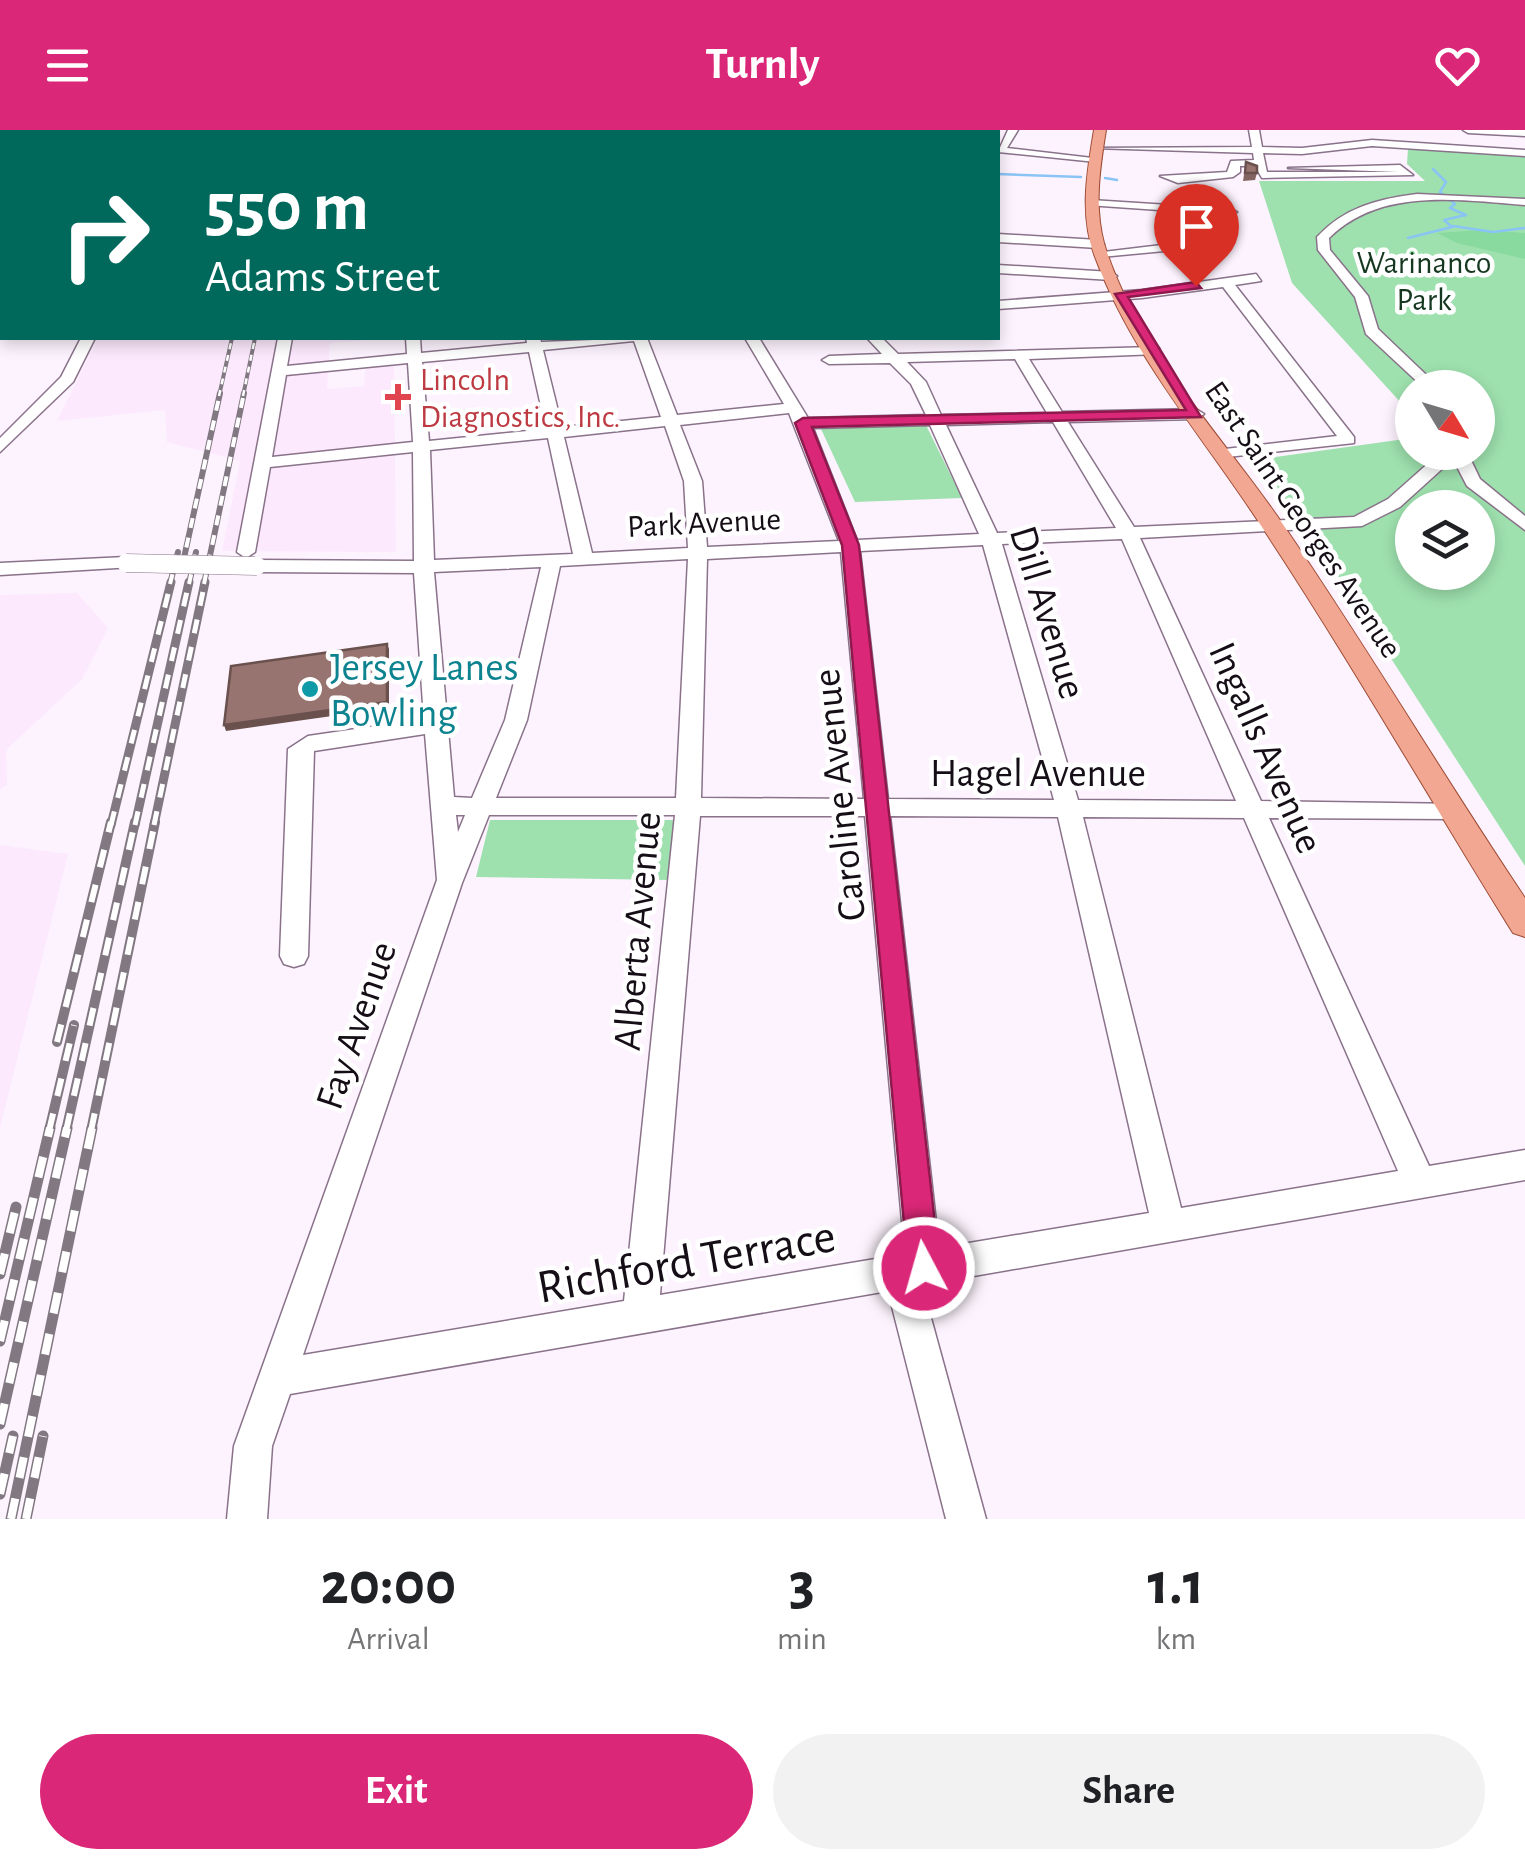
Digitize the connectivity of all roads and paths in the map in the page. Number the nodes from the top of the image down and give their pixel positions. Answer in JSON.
{"nodes":[{"id":1,"x":1100,"y":130,"type":"edge"},
{"id":2,"x":1254,"y":130,"type":"edge"},
{"id":3,"x":1398,"y":130,"type":"edge"},
{"id":4,"x":1468,"y":130,"type":"edge"},
{"id":5,"x":1012,"y":133,"type":"edge"},
{"id":6,"x":1525,"y":134,"type":"edge"},
{"id":7,"x":1410,"y":146,"type":"junction"},
{"id":8,"x":1097,"y":153,"type":"junction"},
{"id":9,"x":1525,"y":153,"type":"edge"},
{"id":10,"x":1260,"y":160,"type":"junction"},
{"id":11,"x":1191,"y":176,"type":"dead end"},
{"id":12,"x":1184,"y":192,"type":"dead end"},
{"id":13,"x":1525,"y":202,"type":"edge"},
{"id":14,"x":1091,"y":203,"type":"junction"},
{"id":15,"x":1186,"y":211,"type":"junction"},
{"id":16,"x":1231,"y":212,"type":"dead end"},
{"id":17,"x":1000,"y":238,"type":"edge"},
{"id":18,"x":1203,"y":244,"type":"dead end"},
{"id":19,"x":1099,"y":248,"type":"junction"},
{"id":20,"x":1000,"y":269,"type":"edge"},
{"id":21,"x":1111,"y":276,"type":"junction"},
{"id":22,"x":1256,"y":278,"type":"dead end"},
{"id":23,"x":1226,"y":282,"type":"junction"},
{"id":24,"x":1121,"y":294,"type":"junction"},
{"id":25,"x":1000,"y":305,"type":"edge"},
{"id":26,"x":87,"y":340,"type":"edge"},
{"id":27,"x":284,"y":340,"type":"edge"},
{"id":28,"x":413,"y":340,"type":"edge"},
{"id":29,"x":582,"y":340,"type":"edge"},
{"id":30,"x":641,"y":340,"type":"edge"},
{"id":31,"x":753,"y":340,"type":"edge"},
{"id":32,"x":876,"y":340,"type":"edge"},
{"id":33,"x":534,"y":342,"type":"edge"},
{"id":34,"x":1154,"y":351,"type":"junction"},
{"id":35,"x":1020,"y":356,"type":"junction"},
{"id":36,"x":414,"y":357,"type":"junction"},
{"id":37,"x":829,"y":360,"type":"dead end"},
{"id":38,"x":897,"y":360,"type":"junction"},
{"id":39,"x":1413,"y":370,"type":"edge"},
{"id":40,"x":277,"y":371,"type":"junction"},
{"id":41,"x":1196,"y":414,"type":"junction"},
{"id":42,"x":798,"y":415,"type":"junction"},
{"id":43,"x":1057,"y":417,"type":"junction"},
{"id":44,"x":936,"y":420,"type":"junction"},
{"id":45,"x":671,"y":421,"type":"junction"},
{"id":46,"x":555,"y":434,"type":"junction"},
{"id":47,"x":0,"y":447,"type":"edge"},
{"id":48,"x":422,"y":448,"type":"junction"},
{"id":49,"x":1225,"y":454,"type":"junction"},
{"id":50,"x":260,"y":464,"type":"junction"},
{"id":51,"x":1430,"y":470,"type":"edge"},
{"id":52,"x":1464,"y":470,"type":"edge"},
{"id":53,"x":1414,"y":482,"type":"junction"},
{"id":54,"x":1478,"y":490,"type":"edge"},
{"id":55,"x":1483,"y":490,"type":"edge"},
{"id":56,"x":1495,"y":500,"type":"edge"},
{"id":57,"x":1525,"y":525,"type":"edge"},
{"id":58,"x":1274,"y":526,"type":"junction"},
{"id":59,"x":1128,"y":532,"type":"junction"},
{"id":60,"x":990,"y":538,"type":"junction"},
{"id":61,"x":850,"y":545,"type":"junction"},
{"id":62,"x":698,"y":552,"type":"junction"},
{"id":63,"x":252,"y":559,"type":"junction"},
{"id":64,"x":552,"y":560,"type":"junction"},
{"id":65,"x":584,"y":560,"type":"junction"},
{"id":66,"x":426,"y":566,"type":"junction"},
{"id":67,"x":0,"y":569,"type":"edge"},
{"id":68,"x":436,"y":725,"type":"junction"},
{"id":69,"x":442,"y":806,"type":"junction"},
{"id":70,"x":688,"y":807,"type":"junction"},
{"id":71,"x":483,"y":808,"type":"junction"},
{"id":72,"x":1253,"y":808,"type":"junction"},
{"id":73,"x":877,"y":809,"type":"junction"},
{"id":74,"x":1453,"y":810,"type":"junction"},
{"id":75,"x":1069,"y":811,"type":"junction"},
{"id":76,"x":449,"y":883,"type":"junction"},
{"id":77,"x":1525,"y":924,"type":"edge"},
{"id":78,"x":294,"y":956,"type":"dead end"},
{"id":79,"x":1525,"y":1165,"type":"edge"},
{"id":80,"x":1420,"y":1183,"type":"junction"},
{"id":81,"x":1169,"y":1226,"type":"junction"},
{"id":82,"x":912,"y":1270,"type":"junction"},
{"id":83,"x":640,"y":1316,"type":"junction"},
{"id":84,"x":277,"y":1378,"type":"junction"},
{"id":85,"x":247,"y":1519,"type":"edge"},
{"id":86,"x":966,"y":1519,"type":"edge"}],
"edges":[{"from":1,"to":8,"type":"main road","name":"East Saint Georges Avenue"},
{"from":2,"to":10,"type":"street"},
{"from":3,"to":7,"type":"street"},
{"from":4,"to":6,"type":"street"},
{"from":5,"to":8,"type":"street"},
{"from":7,"to":9,"type":"street"},
{"from":7,"to":10,"type":"street"},
{"from":8,"to":10,"type":"street"},
{"from":8,"to":14,"type":"main road","name":"East Saint Georges Avenue"},
{"from":10,"to":10,"type":"street"},
{"from":10,"to":11,"type":"street"},
{"from":12,"to":15,"type":"street"},
{"from":13,"to":39,"type":"street"},
{"from":14,"to":15,"type":"street"},
{"from":14,"to":19,"type":"main road","name":"East Saint Georges Avenue"},
{"from":15,"to":16,"type":"street"},
{"from":17,"to":19,"type":"street"},
{"from":18,"to":19,"type":"street"},
{"from":19,"to":21,"type":"main road","name":"East Saint Georges Avenue"},
{"from":20,"to":21,"type":"street"},
{"from":21,"to":24,"type":"main road","name":"East Saint Georges Avenue"},
{"from":22,"to":23,"type":"street"},
{"from":23,"to":24,"type":"street"},
{"from":23,"to":49,"type":"street"},
{"from":24,"to":25,"type":"street"},
{"from":24,"to":34,"type":"main road","name":"East Saint Georges Avenue"},
{"from":26,"to":47,"type":"street"},
{"from":27,"to":40,"type":"street"},
{"from":28,"to":36,"type":"street"},
{"from":29,"to":33,"type":"street"},
{"from":30,"to":45,"type":"street","name":"Alberta Avenue"},
{"from":31,"to":42,"type":"street","name":"Caroline Avenue"},
{"from":32,"to":38,"type":"street","name":"Dill Avenue"},
{"from":33,"to":36,"type":"street"},
{"from":33,"to":46,"type":"street"},
{"from":34,"to":35,"type":"street"},
{"from":34,"to":41,"type":"main road","name":"East Saint Georges Avenue"},
{"from":35,"to":38,"type":"street"},
{"from":35,"to":43,"type":"street","name":"Ingalls Avenue"},
{"from":36,"to":40,"type":"street"},
{"from":36,"to":48,"type":"street"},
{"from":37,"to":38,"type":"street"},
{"from":38,"to":44,"type":"street","name":"Dill Avenue"},
{"from":40,"to":50,"type":"street"},
{"from":41,"to":43,"type":"street"},
{"from":41,"to":49,"type":"main road","name":"East Saint Georges Avenue"},
{"from":42,"to":44,"type":"street"},
{"from":42,"to":45,"type":"street"},
{"from":42,"to":61,"type":"street","name":"Caroline Avenue"},
{"from":43,"to":44,"type":"street"},
{"from":43,"to":59,"type":"street","name":"Ingalls Avenue"},
{"from":44,"to":60,"type":"street","name":"Dill Avenue"},
{"from":45,"to":46,"type":"street"},
{"from":45,"to":62,"type":"street","name":"Alberta Avenue"},
{"from":46,"to":48,"type":"street"},
{"from":46,"to":65,"type":"street"},
{"from":48,"to":50,"type":"street"},
{"from":48,"to":66,"type":"street"},
{"from":49,"to":58,"type":"main road","name":"East Saint Georges Avenue"},
{"from":50,"to":63,"type":"street"},
{"from":51,"to":53,"type":"street","name":"Park Avenue"},
{"from":52,"to":55,"type":"street"},
{"from":53,"to":54,"type":"street"},
{"from":53,"to":58,"type":"street","name":"Park Avenue"},
{"from":56,"to":57,"type":"street"},
{"from":58,"to":59,"type":"street","name":"Park Avenue"},
{"from":58,"to":74,"type":"main road","name":"East Saint Georges Avenue"},
{"from":59,"to":60,"type":"street","name":"Park Avenue"},
{"from":59,"to":72,"type":"street","name":"Ingalls Avenue"},
{"from":60,"to":61,"type":"street","name":"Park Avenue"},
{"from":60,"to":75,"type":"street","name":"Dill Avenue"},
{"from":61,"to":62,"type":"street","name":"Park Avenue"},
{"from":61,"to":73,"type":"street","name":"Caroline Avenue"},
{"from":62,"to":65,"type":"street","name":"Park Avenue"},
{"from":62,"to":70,"type":"street","name":"Alberta Avenue"},
{"from":63,"to":66,"type":"street","name":"Park Avenue"},
{"from":63,"to":67,"type":"street","name":"Park Avenue","bridge":true},
{"from":64,"to":65,"type":"street","name":"Park Avenue"},
{"from":64,"to":66,"type":"street","name":"Park Avenue"},
{"from":64,"to":71,"type":"street","name":"Fay Avenue"},
{"from":66,"to":68,"type":"street"},
{"from":68,"to":69,"type":"street"},
{"from":68,"to":78,"type":"street"},
{"from":69,"to":71,"type":"street","name":"Hagel Avenue"},
{"from":69,"to":76,"type":"street"},
{"from":70,"to":71,"type":"street","name":"Hagel Avenue"},
{"from":70,"to":73,"type":"street","name":"Hagel Avenue"},
{"from":70,"to":83,"type":"street","name":"Alberta Avenue"},
{"from":71,"to":76,"type":"street","name":"Fay Avenue"},
{"from":72,"to":74,"type":"street","name":"Hagel Avenue"},
{"from":72,"to":75,"type":"street","name":"Hagel Avenue"},
{"from":72,"to":80,"type":"street","name":"Ingalls Avenue"},
{"from":73,"to":75,"type":"street","name":"Hagel Avenue"},
{"from":73,"to":82,"type":"street","name":"Caroline Avenue"},
{"from":74,"to":77,"type":"main road","name":"East Saint Georges Avenue"},
{"from":75,"to":81,"type":"street","name":"Dill Avenue"},
{"from":76,"to":84,"type":"street","name":"Fay Avenue"},
{"from":79,"to":80,"type":"street","name":"Richford Terrace"},
{"from":80,"to":81,"type":"street","name":"Richford Terrace"},
{"from":81,"to":82,"type":"street","name":"Richford Terrace"},
{"from":82,"to":83,"type":"street","name":"Richford Terrace"},
{"from":82,"to":86,"type":"street","name":"Caroline Avenue"},
{"from":83,"to":84,"type":"street","name":"Richford Terrace"},
{"from":84,"to":85,"type":"street","name":"Fay Avenue"}]}
